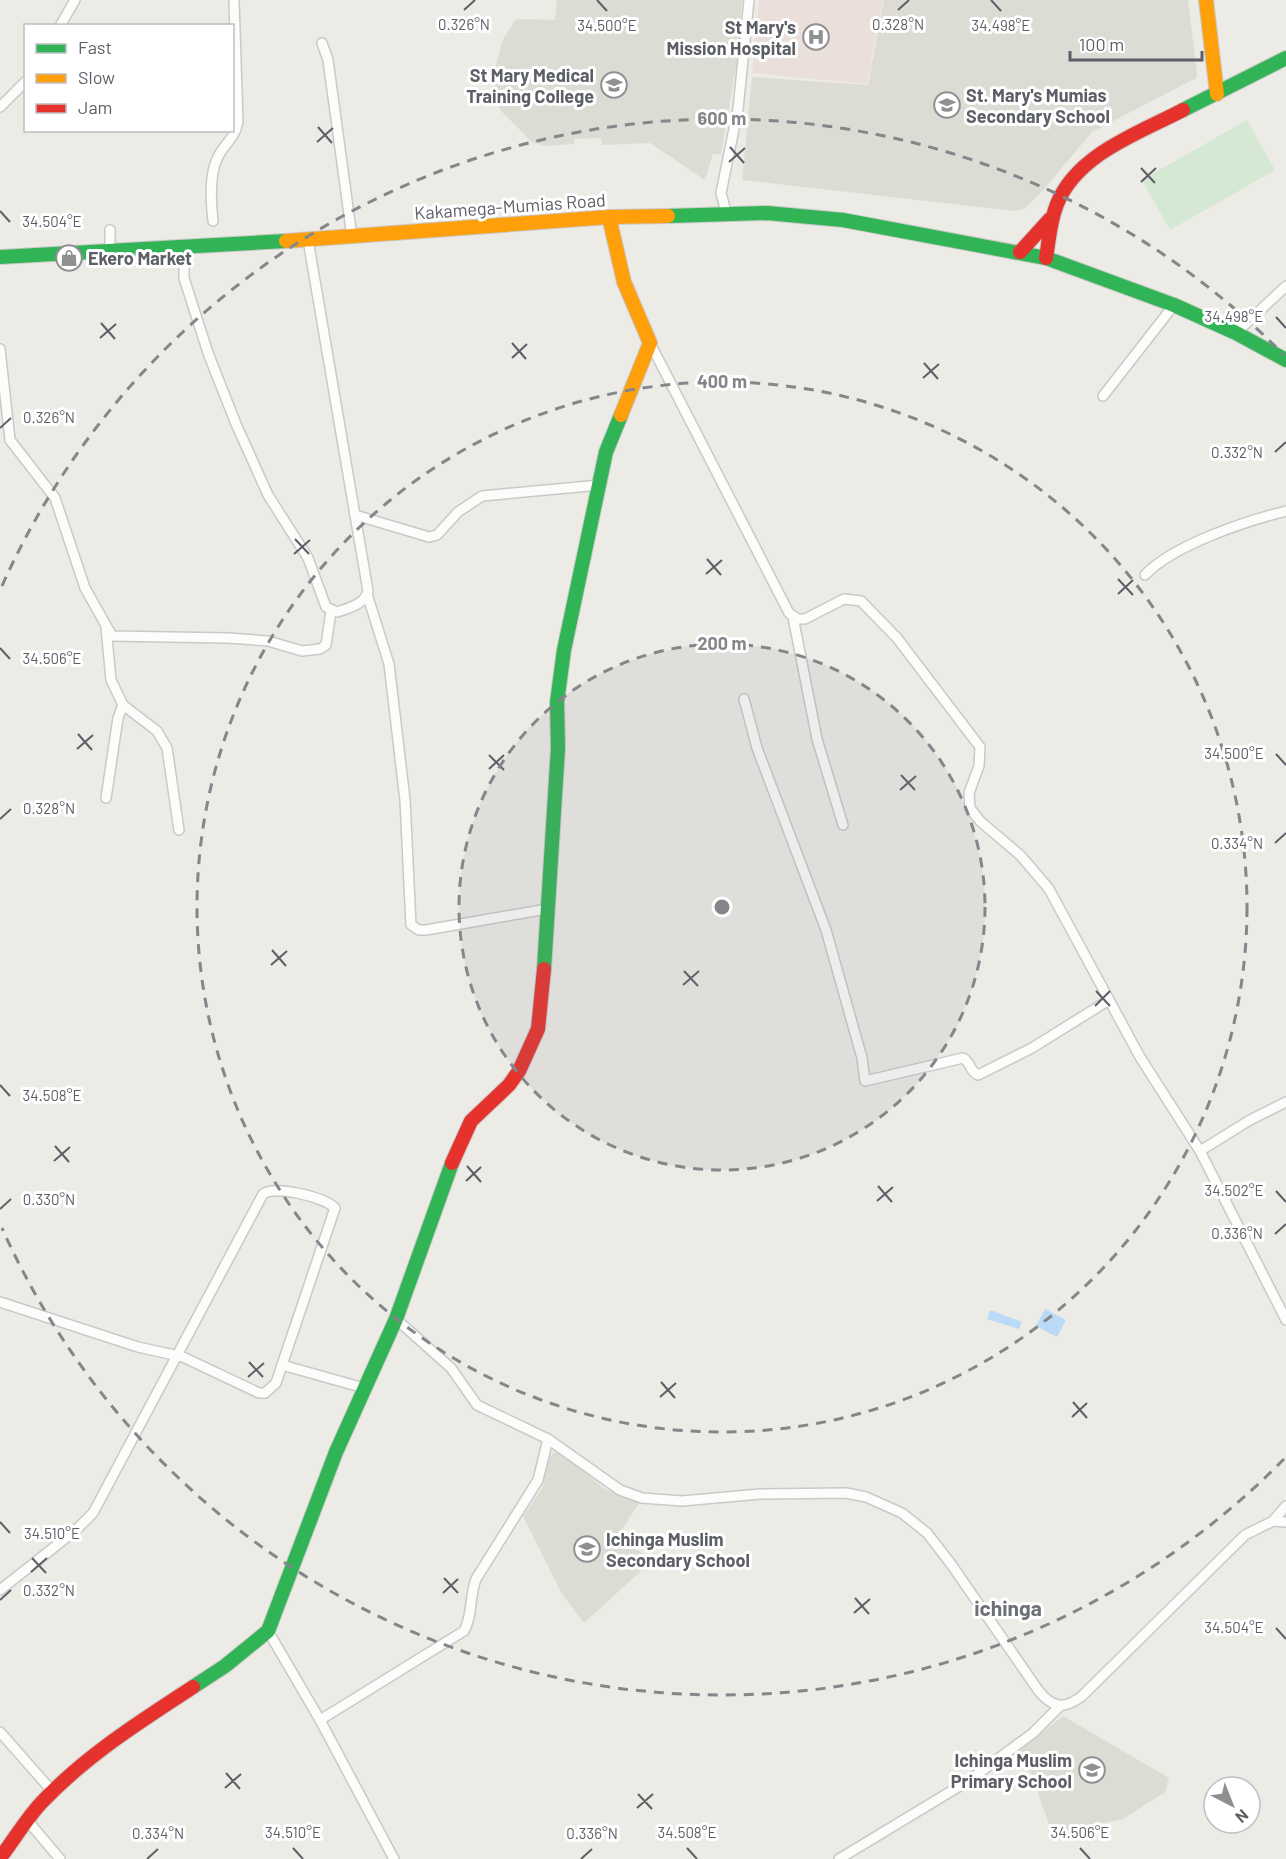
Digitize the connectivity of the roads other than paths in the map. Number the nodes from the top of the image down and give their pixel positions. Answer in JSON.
{"nodes":[{"id":1,"x":75,"y":0,"type":"edge"},
{"id":2,"x":749,"y":0,"type":"edge"},
{"id":3,"x":1206,"y":0,"type":"edge"},
{"id":4,"x":234,"y":1,"type":"edge"},
{"id":5,"x":61,"y":24,"type":"edge"},
{"id":6,"x":322,"y":43,"type":"dead end"},
{"id":7,"x":1286,"y":58,"type":"edge"},
{"id":8,"x":24,"y":83,"type":"edge"},
{"id":9,"x":1217,"y":94,"type":"junction"},
{"id":10,"x":0,"y":106,"type":"edge"},
{"id":11,"x":726,"y":212,"type":"junction"},
{"id":12,"x":609,"y":217,"type":"junction"},
{"id":13,"x":1052,"y":218,"type":"junction"},
{"id":14,"x":213,"y":220,"type":"dead end"},
{"id":15,"x":110,"y":230,"type":"dead end"},
{"id":16,"x":352,"y":237,"type":"junction"},
{"id":17,"x":308,"y":240,"type":"junction"},
{"id":18,"x":184,"y":247,"type":"junction"},
{"id":19,"x":110,"y":250,"type":"junction"},
{"id":20,"x":1020,"y":252,"type":"junction"},
{"id":21,"x":0,"y":257,"type":"edge"},
{"id":22,"x":1046,"y":258,"type":"junction"},
{"id":23,"x":1286,"y":286,"type":"edge"},
{"id":24,"x":1174,"y":305,"type":"junction"},
{"id":25,"x":1236,"y":333,"type":"junction"},
{"id":26,"x":650,"y":343,"type":"junction"},
{"id":27,"x":0,"y":349,"type":"edge"},
{"id":28,"x":1286,"y":360,"type":"edge"},
{"id":29,"x":1103,"y":396,"type":"dead end"},
{"id":30,"x":600,"y":485,"type":"junction"},
{"id":31,"x":1286,"y":511,"type":"edge"},
{"id":32,"x":355,"y":515,"type":"junction"},
{"id":33,"x":1145,"y":575,"type":"dead end"},
{"id":34,"x":368,"y":594,"type":"junction"},
{"id":35,"x":331,"y":611,"type":"junction"},
{"id":36,"x":793,"y":617,"type":"junction"},
{"id":37,"x":106,"y":625,"type":"junction"},
{"id":38,"x":744,"y":699,"type":"dead end"},
{"id":39,"x":123,"y":705,"type":"junction"},
{"id":40,"x":106,"y":798,"type":"dead end"},
{"id":41,"x":843,"y":825,"type":"dead end"},
{"id":42,"x":179,"y":830,"type":"dead end"},
{"id":43,"x":547,"y":909,"type":"junction"},
{"id":44,"x":1109,"y":1000,"type":"junction"},
{"id":45,"x":1286,"y":1102,"type":"edge"},
{"id":46,"x":1200,"y":1151,"type":"junction"},
{"id":47,"x":0,"y":1302,"type":"edge"},
{"id":48,"x":396,"y":1319,"type":"junction"},
{"id":49,"x":1286,"y":1320,"type":"edge"},
{"id":50,"x":177,"y":1356,"type":"junction"},
{"id":51,"x":282,"y":1365,"type":"junction"},
{"id":52,"x":364,"y":1388,"type":"junction"},
{"id":53,"x":548,"y":1439,"type":"junction"},
{"id":54,"x":1286,"y":1506,"type":"edge"},
{"id":55,"x":1273,"y":1521,"type":"junction"},
{"id":56,"x":1286,"y":1522,"type":"edge"},
{"id":57,"x":0,"y":1590,"type":"edge"},
{"id":58,"x":268,"y":1631,"type":"junction"},
{"id":59,"x":1059,"y":1707,"type":"junction"},
{"id":60,"x":320,"y":1720,"type":"junction"},
{"id":61,"x":0,"y":1732,"type":"edge"},
{"id":62,"x":52,"y":1791,"type":"junction"},
{"id":63,"x":27,"y":1820,"type":"junction"},
{"id":64,"x":0,"y":1858,"type":"edge"},
{"id":65,"x":60,"y":1859,"type":"edge"},
{"id":66,"x":394,"y":1859,"type":"edge"},
{"id":67,"x":839,"y":1859,"type":"edge"}],
"edges":[{"from":1,"to":5,"type":"street"},
{"from":2,"to":11,"type":"street"},
{"from":3,"to":9,"type":"main road"},
{"from":4,"to":14,"type":"street"},
{"from":6,"to":16,"type":"street"},
{"from":7,"to":9,"type":"main road"},
{"from":8,"to":10,"type":"street"},
{"from":9,"to":13,"type":"main road"},
{"from":11,"to":12,"type":"main road","name":"Kakamega-Mumias Road"},
{"from":11,"to":20,"type":"main road","name":"Kakamega-Mumias Road"},
{"from":12,"to":16,"type":"main road","name":"Kakamega-Mumias Road"},
{"from":12,"to":26,"type":"main road"},
{"from":13,"to":20,"type":"main road"},
{"from":13,"to":22,"type":"main road"},
{"from":15,"to":19,"type":"street"},
{"from":16,"to":17,"type":"main road","name":"Kakamega-Mumias Road"},
{"from":17,"to":18,"type":"main road","name":"Kakamega-Mumias Road"},
{"from":17,"to":32,"type":"street"},
{"from":18,"to":19,"type":"main road","name":"Kakamega-Mumias Road"},
{"from":18,"to":35,"type":"street"},
{"from":19,"to":21,"type":"main road","name":"Kakamega-Mumias Road"},
{"from":20,"to":22,"type":"main road","name":"Kakamega-Mumias Road"},
{"from":22,"to":24,"type":"main road","name":"Kakamega-Mumias Road"},
{"from":23,"to":25,"type":"street"},
{"from":24,"to":25,"type":"main road","name":"Kakamega-Mumias Road"},
{"from":24,"to":29,"type":"street"},
{"from":25,"to":28,"type":"main road","name":"Kakamega-Mumias Road"},
{"from":26,"to":30,"type":"main road"},
{"from":26,"to":36,"type":"street"},
{"from":27,"to":37,"type":"street"},
{"from":30,"to":32,"type":"street"},
{"from":30,"to":43,"type":"main road"},
{"from":31,"to":33,"type":"street"},
{"from":32,"to":34,"type":"street"},
{"from":34,"to":35,"type":"street"},
{"from":34,"to":43,"type":"street"},
{"from":35,"to":37,"type":"street"},
{"from":36,"to":41,"type":"street"},
{"from":36,"to":44,"type":"street"},
{"from":37,"to":39,"type":"street"},
{"from":38,"to":44,"type":"street"},
{"from":39,"to":40,"type":"street"},
{"from":39,"to":42,"type":"street"},
{"from":43,"to":48,"type":"main road"},
{"from":44,"to":46,"type":"street"},
{"from":45,"to":46,"type":"street"},
{"from":46,"to":49,"type":"street"},
{"from":47,"to":50,"type":"street"},
{"from":48,"to":52,"type":"main road"},
{"from":48,"to":53,"type":"street"},
{"from":50,"to":51,"type":"street"},
{"from":50,"to":51,"type":"street"},
{"from":50,"to":57,"type":"street"},
{"from":51,"to":52,"type":"street"},
{"from":52,"to":58,"type":"main road"},
{"from":53,"to":59,"type":"street"},
{"from":53,"to":60,"type":"street"},
{"from":54,"to":55,"type":"street"},
{"from":55,"to":56,"type":"street"},
{"from":55,"to":59,"type":"street"},
{"from":58,"to":60,"type":"street"},
{"from":58,"to":62,"type":"main road"},
{"from":59,"to":67,"type":"street"},
{"from":60,"to":66,"type":"street"},
{"from":61,"to":62,"type":"street"},
{"from":62,"to":63,"type":"main road"},
{"from":63,"to":64,"type":"main road"},
{"from":63,"to":65,"type":"street"}]}
